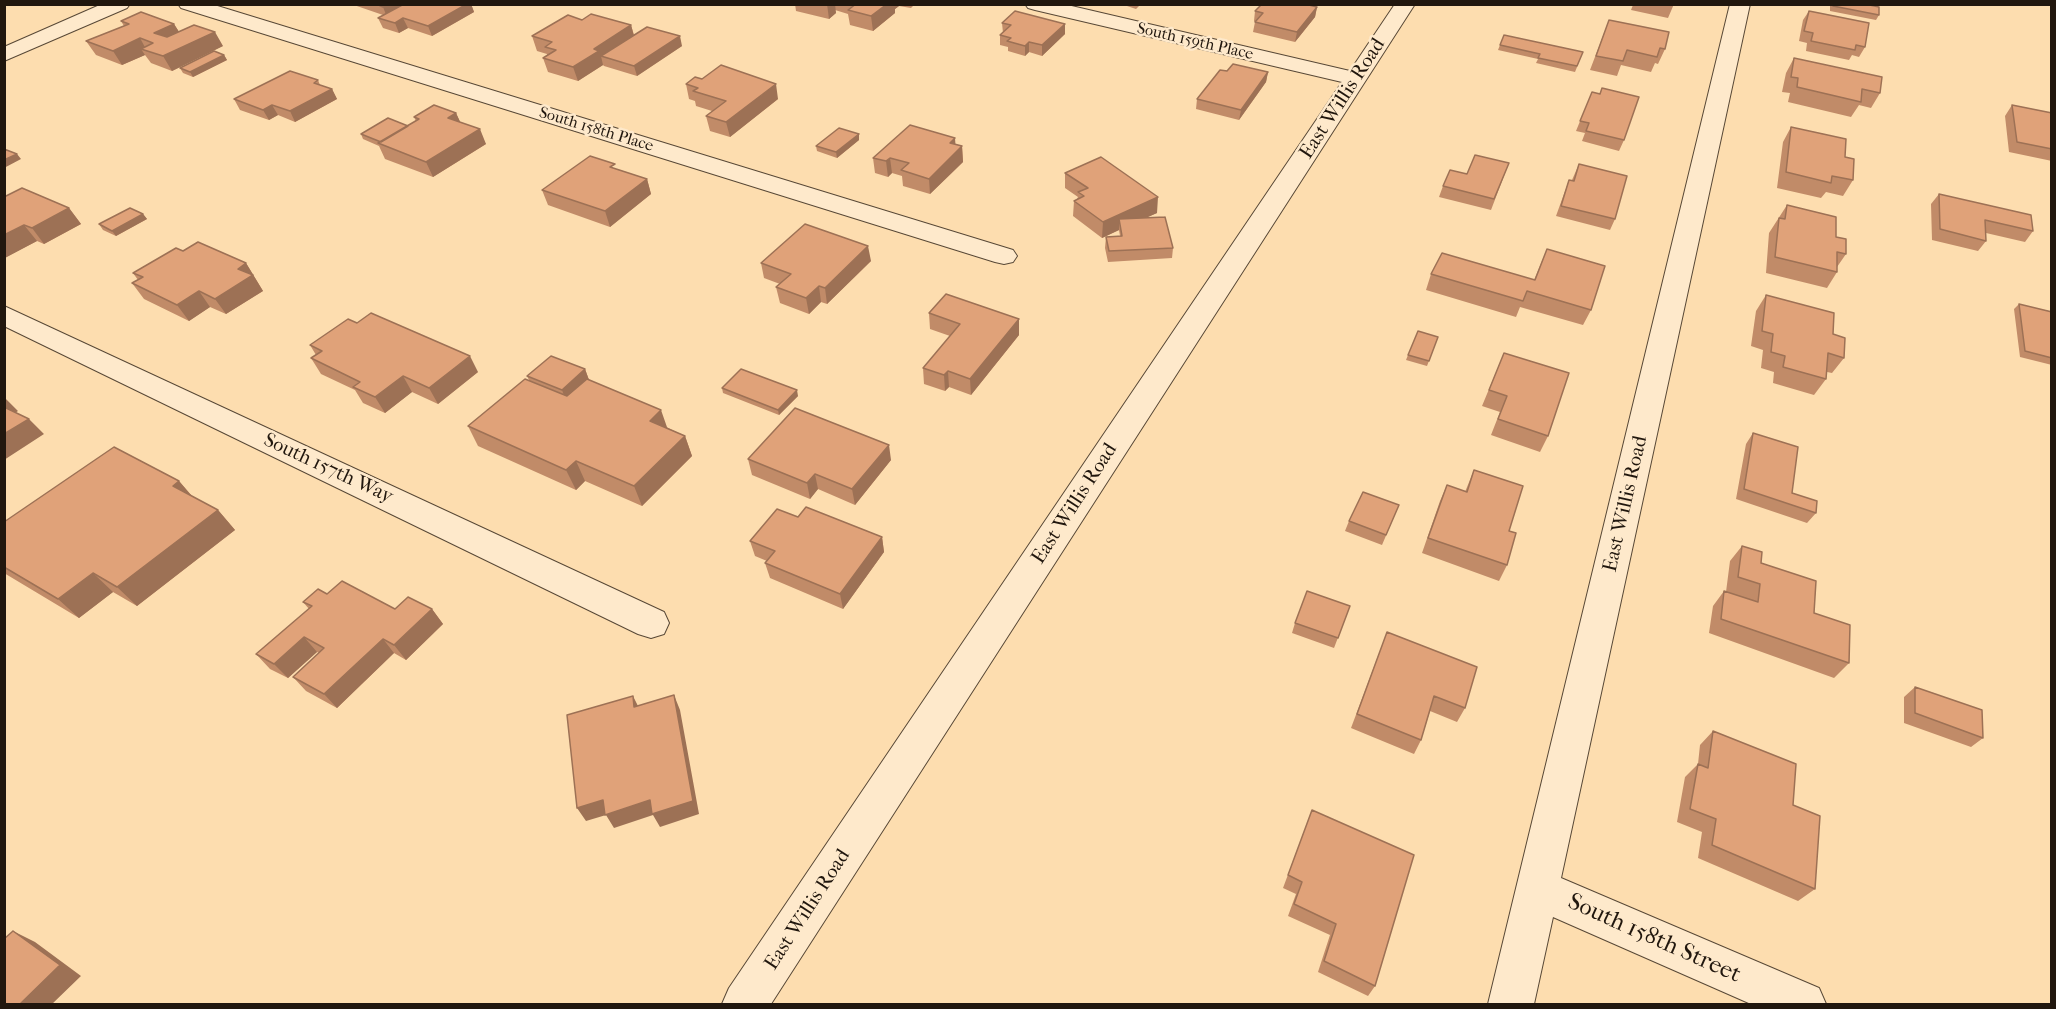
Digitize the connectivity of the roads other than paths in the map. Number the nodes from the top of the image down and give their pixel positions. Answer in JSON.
{"nodes":[{"id":1,"x":120,"y":4,"type":"edge"},
{"id":2,"x":188,"y":4,"type":"edge"},
{"id":3,"x":1035,"y":4,"type":"edge"},
{"id":4,"x":1405,"y":4,"type":"edge"},
{"id":5,"x":1740,"y":4,"type":"edge"},
{"id":6,"x":4,"y":55,"type":"edge"},
{"id":7,"x":1356,"y":79,"type":"junction"},
{"id":8,"x":1004,"y":256,"type":"dead end"},
{"id":9,"x":4,"y":315,"type":"edge"},
{"id":10,"x":651,"y":623,"type":"dead end"},
{"id":11,"x":1538,"y":889,"type":"junction"},
{"id":12,"x":746,"y":1005,"type":"edge"},
{"id":13,"x":1511,"y":1005,"type":"edge"},
{"id":14,"x":1803,"y":1005,"type":"edge"}],
"edges":[{"from":1,"to":6,"type":"street"},
{"from":2,"to":8,"type":"street","name":"South 158th Place"},
{"from":3,"to":7,"type":"street","name":"South 159th Place"},
{"from":4,"to":7,"type":"street","name":"East Willis Road"},
{"from":5,"to":11,"type":"street","name":"East Willis Road"},
{"from":7,"to":12,"type":"street","name":"East Willis Road"},
{"from":9,"to":10,"type":"street","name":"South 157th Way"},
{"from":11,"to":13,"type":"street","name":"East Willis Road"},
{"from":11,"to":14,"type":"street","name":"South 158th Street"}]}
